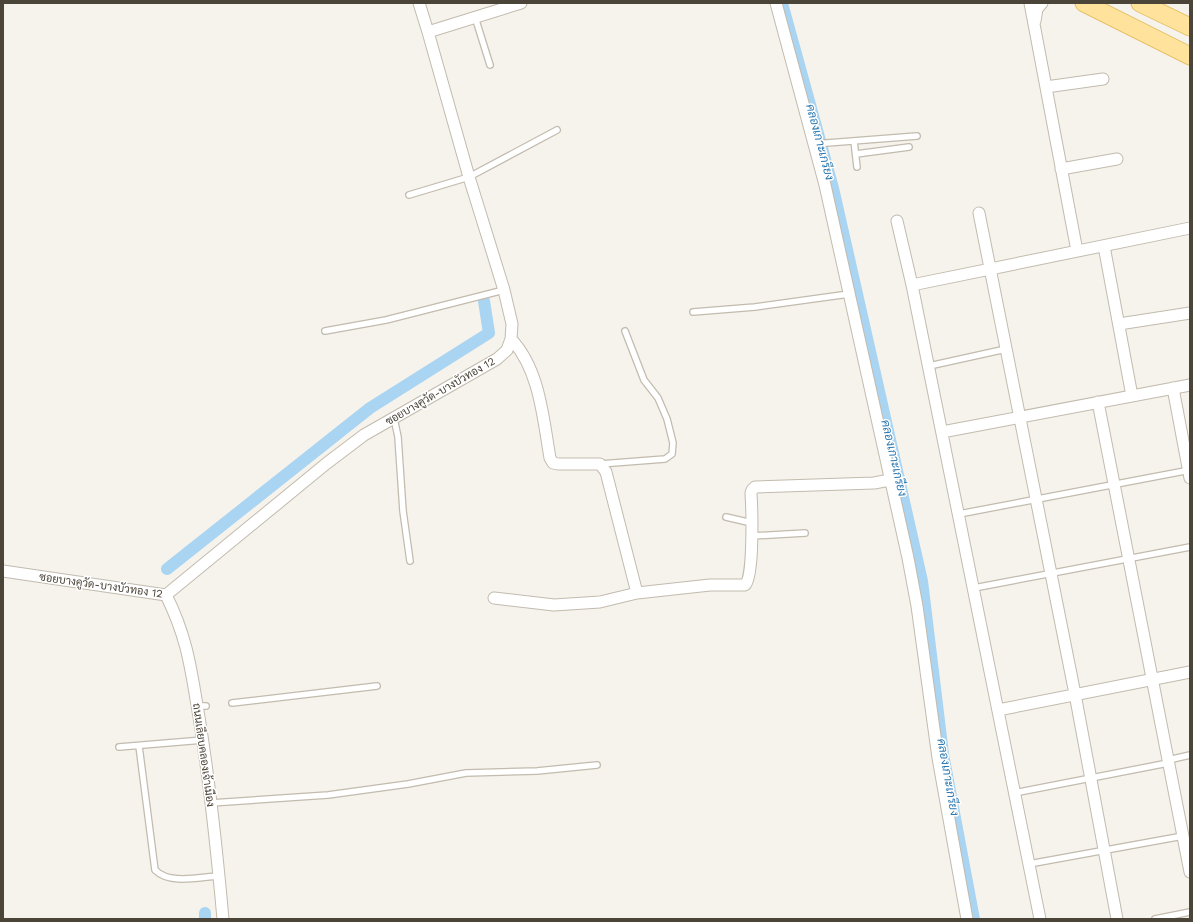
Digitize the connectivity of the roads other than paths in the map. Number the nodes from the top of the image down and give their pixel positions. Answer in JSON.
{"nodes":[{"id":1,"x":419,"y":3,"type":"edge"},
{"id":2,"x":521,"y":3,"type":"edge"},
{"id":3,"x":776,"y":3,"type":"edge"},
{"id":4,"x":1030,"y":3,"type":"edge"},
{"id":5,"x":1042,"y":3,"type":"edge"},
{"id":6,"x":1084,"y":3,"type":"edge"},
{"id":7,"x":1140,"y":3,"type":"edge"},
{"id":8,"x":475,"y":17,"type":"junction"},
{"id":9,"x":1034,"y":26,"type":"junction"},
{"id":10,"x":1190,"y":27,"type":"edge"},
{"id":11,"x":428,"y":32,"type":"junction"},
{"id":12,"x":1190,"y":56,"type":"edge"},
{"id":13,"x":490,"y":65,"type":"dead end"},
{"id":14,"x":1103,"y":79,"type":"dead end"},
{"id":15,"x":1046,"y":87,"type":"junction"},
{"id":16,"x":557,"y":130,"type":"dead end"},
{"id":17,"x":917,"y":136,"type":"dead end"},
{"id":18,"x":854,"y":141,"type":"junction"},
{"id":19,"x":816,"y":144,"type":"junction"},
{"id":20,"x":909,"y":147,"type":"dead end"},
{"id":21,"x":856,"y":154,"type":"junction"},
{"id":22,"x":1117,"y":159,"type":"dead end"},
{"id":23,"x":857,"y":167,"type":"dead end"},
{"id":24,"x":1061,"y":169,"type":"junction"},
{"id":25,"x":469,"y":177,"type":"junction"},
{"id":26,"x":409,"y":195,"type":"dead end"},
{"id":27,"x":979,"y":213,"type":"dead end"},
{"id":28,"x":897,"y":221,"type":"dead end"},
{"id":29,"x":1190,"y":228,"type":"edge"},
{"id":30,"x":1104,"y":246,"type":"junction"},
{"id":31,"x":1077,"y":252,"type":"junction"},
{"id":32,"x":990,"y":269,"type":"junction"},
{"id":33,"x":912,"y":285,"type":"junction"},
{"id":34,"x":504,"y":290,"type":"junction"},
{"id":35,"x":849,"y":294,"type":"junction"},
{"id":36,"x":694,"y":312,"type":"dead end"},
{"id":37,"x":1190,"y":312,"type":"edge"},
{"id":38,"x":1119,"y":324,"type":"junction"},
{"id":39,"x":325,"y":331,"type":"dead end"},
{"id":40,"x":626,"y":331,"type":"dead end"},
{"id":41,"x":511,"y":339,"type":"junction"},
{"id":42,"x":1006,"y":349,"type":"junction"},
{"id":43,"x":929,"y":366,"type":"junction"},
{"id":44,"x":1190,"y":385,"type":"edge"},
{"id":45,"x":1173,"y":388,"type":"junction"},
{"id":46,"x":1132,"y":396,"type":"junction"},
{"id":47,"x":1098,"y":402,"type":"junction"},
{"id":48,"x":394,"y":417,"type":"junction"},
{"id":49,"x":1020,"y":417,"type":"junction"},
{"id":50,"x":942,"y":432,"type":"junction"},
{"id":51,"x":600,"y":464,"type":"junction"},
{"id":52,"x":1190,"y":473,"type":"edge"},
{"id":53,"x":890,"y":480,"type":"junction"},
{"id":54,"x":1114,"y":484,"type":"junction"},
{"id":55,"x":1036,"y":499,"type":"junction"},
{"id":56,"x":958,"y":514,"type":"junction"},
{"id":57,"x":726,"y":516,"type":"dead end"},
{"id":58,"x":752,"y":523,"type":"junction"},
{"id":59,"x":805,"y":533,"type":"dead end"},
{"id":60,"x":752,"y":536,"type":"junction"},
{"id":61,"x":1190,"y":547,"type":"edge"},
{"id":62,"x":1129,"y":559,"type":"junction"},
{"id":63,"x":410,"y":561,"type":"dead end"},
{"id":64,"x":3,"y":571,"type":"edge"},
{"id":65,"x":1051,"y":573,"type":"junction"},
{"id":66,"x":974,"y":588,"type":"junction"},
{"id":67,"x":637,"y":593,"type":"junction"},
{"id":68,"x":166,"y":595,"type":"junction"},
{"id":69,"x":494,"y":598,"type":"dead end"},
{"id":70,"x":1190,"y":672,"type":"edge"},
{"id":71,"x":1152,"y":679,"type":"junction"},
{"id":72,"x":377,"y":686,"type":"dead end"},
{"id":73,"x":1075,"y":694,"type":"junction"},
{"id":74,"x":232,"y":703,"type":"dead end"},
{"id":75,"x":998,"y":710,"type":"junction"},
{"id":76,"x":203,"y":740,"type":"junction"},
{"id":77,"x":139,"y":746,"type":"junction"},
{"id":78,"x":119,"y":747,"type":"dead end"},
{"id":79,"x":1190,"y":755,"type":"edge"},
{"id":80,"x":1168,"y":761,"type":"junction"},
{"id":81,"x":597,"y":765,"type":"dead end"},
{"id":82,"x":1090,"y":777,"type":"junction"},
{"id":83,"x":1014,"y":793,"type":"junction"},
{"id":84,"x":211,"y":803,"type":"junction"},
{"id":85,"x":1183,"y":836,"type":"junction"},
{"id":86,"x":1104,"y":851,"type":"junction"},
{"id":87,"x":1029,"y":864,"type":"junction"},
{"id":88,"x":1190,"y":872,"type":"edge"},
{"id":89,"x":219,"y":876,"type":"junction"},
{"id":90,"x":1190,"y":912,"type":"edge"},
{"id":91,"x":224,"y":919,"type":"edge"},
{"id":92,"x":967,"y":919,"type":"edge"},
{"id":93,"x":1040,"y":919,"type":"edge"},
{"id":94,"x":1117,"y":919,"type":"edge"},
{"id":95,"x":1155,"y":919,"type":"edge"}],
"edges":[{"from":1,"to":11,"type":"street"},
{"from":2,"to":8,"type":"street"},
{"from":3,"to":19,"type":"street"},
{"from":4,"to":9,"type":"street"},
{"from":5,"to":9,"type":"street"},
{"from":6,"to":12,"type":"main road"},
{"from":7,"to":10,"type":"main road"},
{"from":8,"to":11,"type":"street"},
{"from":8,"to":13,"type":"lane"},
{"from":9,"to":15,"type":"street"},
{"from":11,"to":25,"type":"street"},
{"from":14,"to":15,"type":"street"},
{"from":15,"to":24,"type":"street"},
{"from":16,"to":25,"type":"lane"},
{"from":17,"to":18,"type":"lane"},
{"from":18,"to":19,"type":"lane"},
{"from":18,"to":21,"type":"lane"},
{"from":19,"to":35,"type":"street"},
{"from":20,"to":21,"type":"lane"},
{"from":21,"to":23,"type":"lane"},
{"from":22,"to":24,"type":"street"},
{"from":24,"to":31,"type":"street"},
{"from":25,"to":26,"type":"lane"},
{"from":25,"to":34,"type":"street"},
{"from":27,"to":32,"type":"street"},
{"from":28,"to":33,"type":"street"},
{"from":29,"to":30,"type":"street"},
{"from":30,"to":31,"type":"street"},
{"from":30,"to":38,"type":"street"},
{"from":31,"to":32,"type":"street"},
{"from":32,"to":33,"type":"street"},
{"from":32,"to":42,"type":"street"},
{"from":33,"to":43,"type":"street"},
{"from":34,"to":39,"type":"lane"},
{"from":34,"to":41,"type":"street"},
{"from":35,"to":36,"type":"lane"},
{"from":35,"to":53,"type":"street"},
{"from":37,"to":38,"type":"street"},
{"from":38,"to":46,"type":"street"},
{"from":40,"to":51,"type":"lane"},
{"from":41,"to":48,"type":"street","name":"ซอยบางคูวัด-บางบัวทอง 12"},
{"from":41,"to":51,"type":"street"},
{"from":42,"to":43,"type":"lane"},
{"from":42,"to":49,"type":"street"},
{"from":43,"to":50,"type":"street"},
{"from":44,"to":45,"type":"street"},
{"from":45,"to":46,"type":"street"},
{"from":45,"to":52,"type":"street"},
{"from":46,"to":47,"type":"street"},
{"from":47,"to":49,"type":"street"},
{"from":47,"to":54,"type":"street"},
{"from":48,"to":63,"type":"lane"},
{"from":48,"to":68,"type":"street","name":"ซอยบางคูวัด-บางบัวทอง 12"},
{"from":49,"to":50,"type":"street"},
{"from":49,"to":55,"type":"street"},
{"from":50,"to":56,"type":"street"},
{"from":51,"to":67,"type":"street"},
{"from":52,"to":54,"type":"lane"},
{"from":53,"to":58,"type":"street"},
{"from":53,"to":92,"type":"street"},
{"from":54,"to":55,"type":"lane"},
{"from":54,"to":62,"type":"street"},
{"from":55,"to":56,"type":"lane"},
{"from":55,"to":65,"type":"street"},
{"from":56,"to":66,"type":"street"},
{"from":57,"to":58,"type":"lane"},
{"from":58,"to":60,"type":"street"},
{"from":59,"to":60,"type":"lane"},
{"from":60,"to":67,"type":"street"},
{"from":61,"to":62,"type":"lane"},
{"from":62,"to":65,"type":"lane"},
{"from":62,"to":71,"type":"street"},
{"from":64,"to":68,"type":"street","name":"ซอยบางคูวัด-บางบัวทอง 12"},
{"from":65,"to":66,"type":"lane"},
{"from":65,"to":73,"type":"street"},
{"from":66,"to":75,"type":"street"},
{"from":67,"to":69,"type":"street"},
{"from":68,"to":76,"type":"street","name":"ถนนเลียบคลองเจ้าเมือง"},
{"from":70,"to":71,"type":"street"},
{"from":71,"to":73,"type":"street"},
{"from":71,"to":80,"type":"street"},
{"from":72,"to":74,"type":"lane"},
{"from":73,"to":75,"type":"street"},
{"from":73,"to":82,"type":"street"},
{"from":75,"to":83,"type":"street"},
{"from":76,"to":77,"type":"lane"},
{"from":76,"to":84,"type":"street","name":"ถนนเลียบคลองเจ้าเมือง"},
{"from":77,"to":78,"type":"lane"},
{"from":77,"to":89,"type":"lane"},
{"from":79,"to":80,"type":"lane"},
{"from":80,"to":82,"type":"lane"},
{"from":80,"to":85,"type":"street"},
{"from":81,"to":84,"type":"lane"},
{"from":82,"to":83,"type":"lane"},
{"from":82,"to":86,"type":"street"},
{"from":83,"to":87,"type":"street"},
{"from":84,"to":89,"type":"street","name":"ถนนเลียบคลองเจ้าเมือง"},
{"from":85,"to":86,"type":"lane"},
{"from":85,"to":88,"type":"street"},
{"from":86,"to":87,"type":"lane"},
{"from":86,"to":94,"type":"street"},
{"from":87,"to":93,"type":"street"},
{"from":89,"to":91,"type":"street","name":"ถนนเลียบคลองเจ้าเมือง"},
{"from":90,"to":95,"type":"lane"}]}
